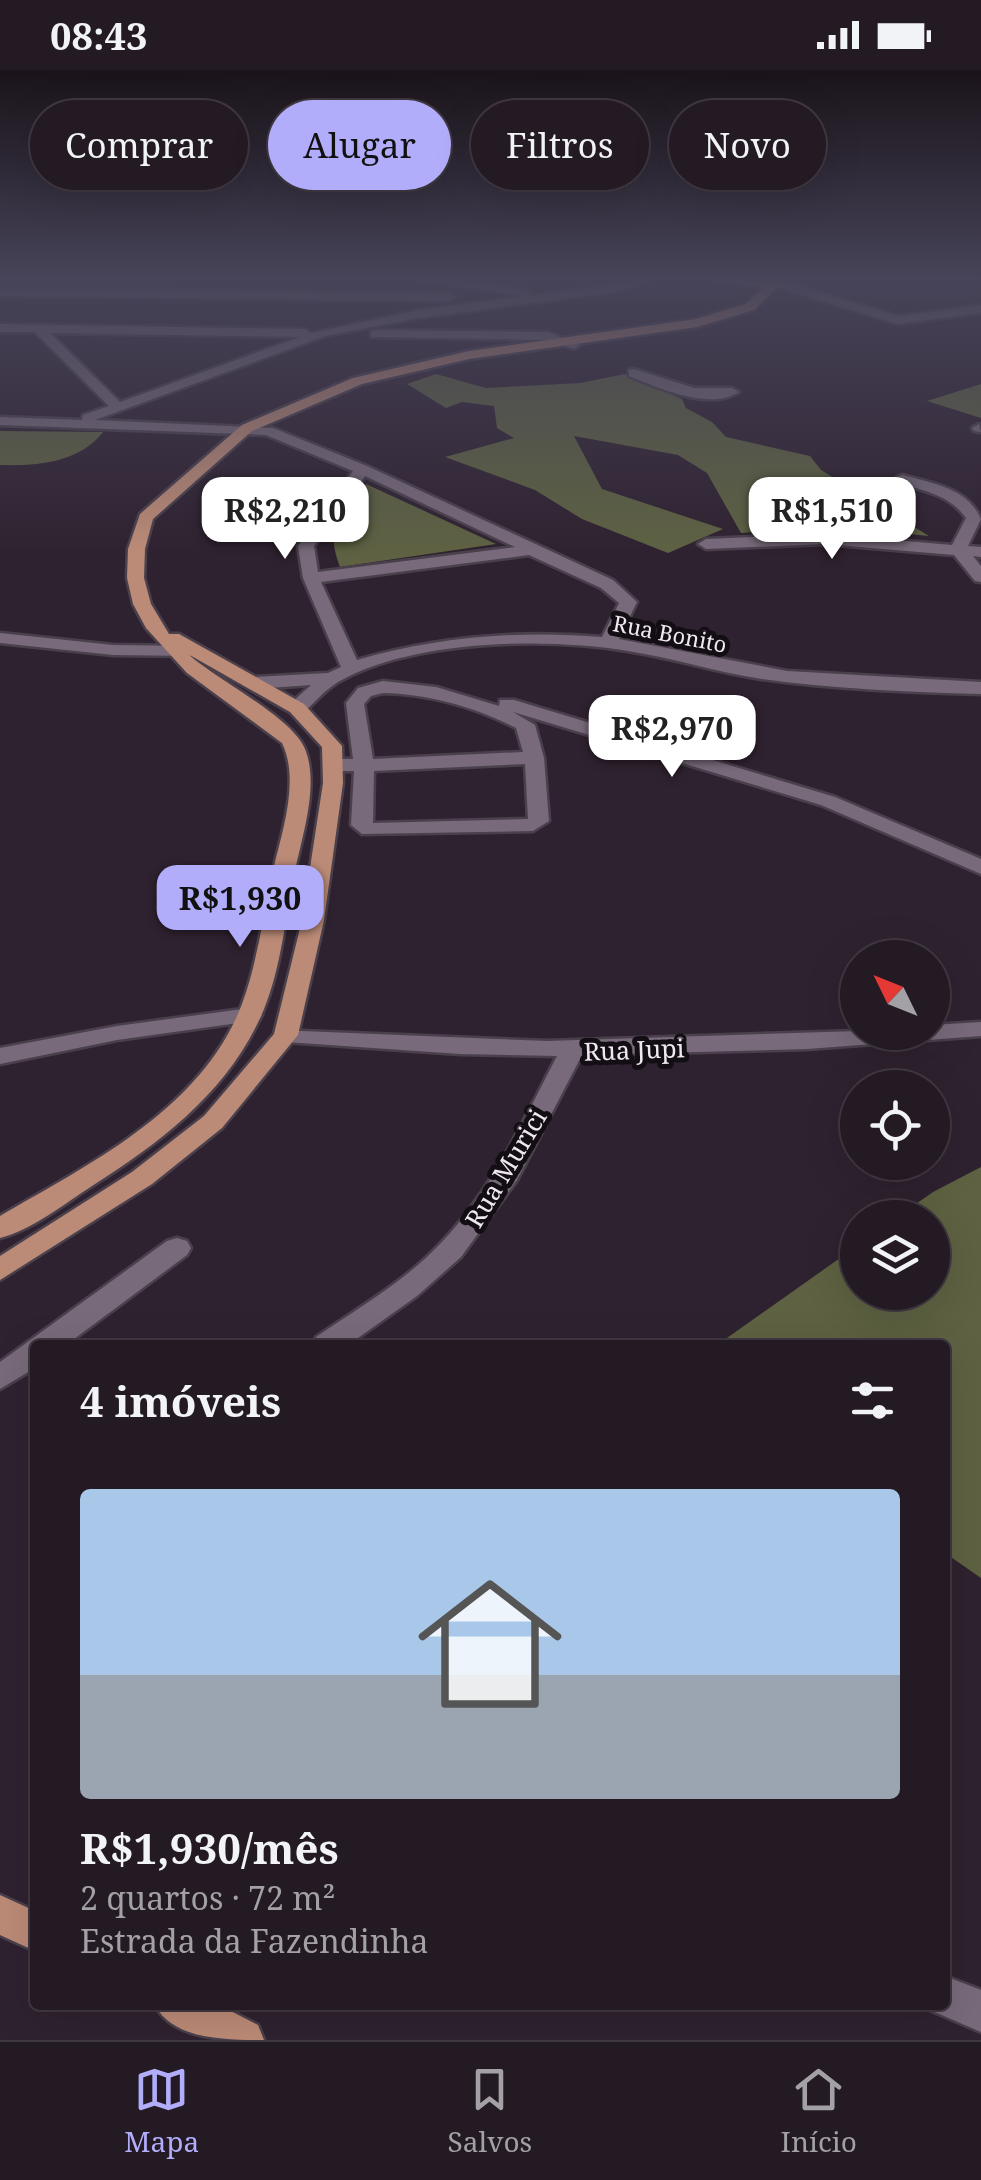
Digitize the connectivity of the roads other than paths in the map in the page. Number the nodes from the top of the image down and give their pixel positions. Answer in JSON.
{"nodes":[{"id":1,"x":79,"y":369,"type":"edge"},
{"id":2,"x":225,"y":369,"type":"edge"},
{"id":3,"x":402,"y":369,"type":"edge"},
{"id":4,"x":447,"y":369,"type":"edge"},
{"id":5,"x":651,"y":369,"type":"edge"},
{"id":6,"x":732,"y":392,"type":"dead end"},
{"id":7,"x":119,"y":408,"type":"junction"},
{"id":8,"x":0,"y":421,"type":"edge"},
{"id":9,"x":73,"y":424,"type":"junction"},
{"id":10,"x":247,"y":428,"type":"junction"},
{"id":11,"x":268,"y":431,"type":"junction"},
{"id":12,"x":232,"y":443,"type":"junction"},
{"id":13,"x":362,"y":469,"type":"junction"},
{"id":14,"x":902,"y":480,"type":"dead end"},
{"id":15,"x":706,"y":544,"type":"dead end"},
{"id":16,"x":529,"y":550,"type":"junction"},
{"id":17,"x":960,"y":552,"type":"junction"},
{"id":18,"x":981,"y":552,"type":"edge"},
{"id":19,"x":981,"y":577,"type":"edge"},
{"id":20,"x":311,"y":578,"type":"junction"},
{"id":21,"x":0,"y":638,"type":"edge"},
{"id":22,"x":608,"y":643,"type":"junction"},
{"id":23,"x":175,"y":644,"type":"junction"},
{"id":24,"x":373,"y":663,"type":"junction"},
{"id":25,"x":352,"y":670,"type":"junction"},
{"id":26,"x":333,"y":678,"type":"junction"},
{"id":27,"x":254,"y":683,"type":"junction"},
{"id":28,"x":981,"y":688,"type":"edge"},
{"id":29,"x":297,"y":708,"type":"junction"},
{"id":30,"x":534,"y":758,"type":"junction"},
{"id":31,"x":334,"y":765,"type":"junction"},
{"id":32,"x":364,"y":765,"type":"junction"},
{"id":33,"x":981,"y":867,"type":"edge"},
{"id":34,"x":250,"y":1015,"type":"junction"},
{"id":35,"x":981,"y":1029,"type":"edge"},
{"id":36,"x":286,"y":1035,"type":"junction"},
{"id":37,"x":572,"y":1051,"type":"junction"},
{"id":38,"x":0,"y":1056,"type":"edge"},
{"id":39,"x":0,"y":1229,"type":"edge"},
{"id":40,"x":177,"y":1248,"type":"dead end"},
{"id":41,"x":0,"y":1270,"type":"edge"},
{"id":42,"x":53,"y":1340,"type":"edge"},
{"id":43,"x":334,"y":1340,"type":"edge"},
{"id":44,"x":30,"y":1356,"type":"edge"},
{"id":45,"x":0,"y":1378,"type":"edge"},
{"id":46,"x":0,"y":1914,"type":"edge"},
{"id":47,"x":30,"y":1929,"type":"edge"},
{"id":48,"x":950,"y":1998,"type":"edge"},
{"id":49,"x":185,"y":2010,"type":"edge"},
{"id":50,"x":981,"y":2011,"type":"edge"},
{"id":51,"x":242,"y":2040,"type":"edge"}],
"edges":[{"from":1,"to":7,"type":"street"},
{"from":2,"to":7,"type":"street"},
{"from":3,"to":10,"type":"main road"},
{"from":4,"to":11,"type":"main road"},
{"from":5,"to":6,"type":"street"},
{"from":7,"to":9,"type":"street"},
{"from":8,"to":9,"type":"street"},
{"from":9,"to":10,"type":"street"},
{"from":10,"to":11,"type":"street"},
{"from":10,"to":12,"type":"main road"},
{"from":11,"to":12,"type":"main road"},
{"from":11,"to":13,"type":"street"},
{"from":12,"to":23,"type":"main road"},
{"from":13,"to":16,"type":"street"},
{"from":13,"to":20,"type":"street"},
{"from":14,"to":17,"type":"street"},
{"from":15,"to":17,"type":"street"},
{"from":16,"to":20,"type":"street"},
{"from":16,"to":22,"type":"street"},
{"from":17,"to":18,"type":"street"},
{"from":17,"to":19,"type":"street"},
{"from":20,"to":25,"type":"street"},
{"from":21,"to":23,"type":"street"},
{"from":22,"to":24,"type":"street","name":"Rua Bonito"},
{"from":22,"to":28,"type":"street","name":"Rua Bonito"},
{"from":23,"to":27,"type":"main road"},
{"from":23,"to":34,"type":"main road"},
{"from":24,"to":25,"type":"street","name":"Rua Bonito"},
{"from":24,"to":33,"type":"street"},
{"from":25,"to":26,"type":"street","name":"Rua Bonito"},
{"from":26,"to":27,"type":"street"},
{"from":26,"to":29,"type":"street"},
{"from":27,"to":29,"type":"main road"},
{"from":29,"to":31,"type":"main road"},
{"from":30,"to":32,"type":"street"},
{"from":30,"to":32,"type":"street"},
{"from":30,"to":32,"type":"street"},
{"from":31,"to":32,"type":"street"},
{"from":31,"to":36,"type":"main road"},
{"from":34,"to":38,"type":"street"},
{"from":34,"to":39,"type":"main road"},
{"from":35,"to":37,"type":"street","name":"Rua Jupi"},
{"from":36,"to":37,"type":"street","name":"Rua Jupi"},
{"from":36,"to":41,"type":"main road"},
{"from":37,"to":43,"type":"street","name":"Rua Murici"},
{"from":40,"to":42,"type":"street"},
{"from":44,"to":45,"type":"street"},
{"from":46,"to":47,"type":"main road"},
{"from":48,"to":50,"type":"street"},
{"from":49,"to":51,"type":"main road"}]}
